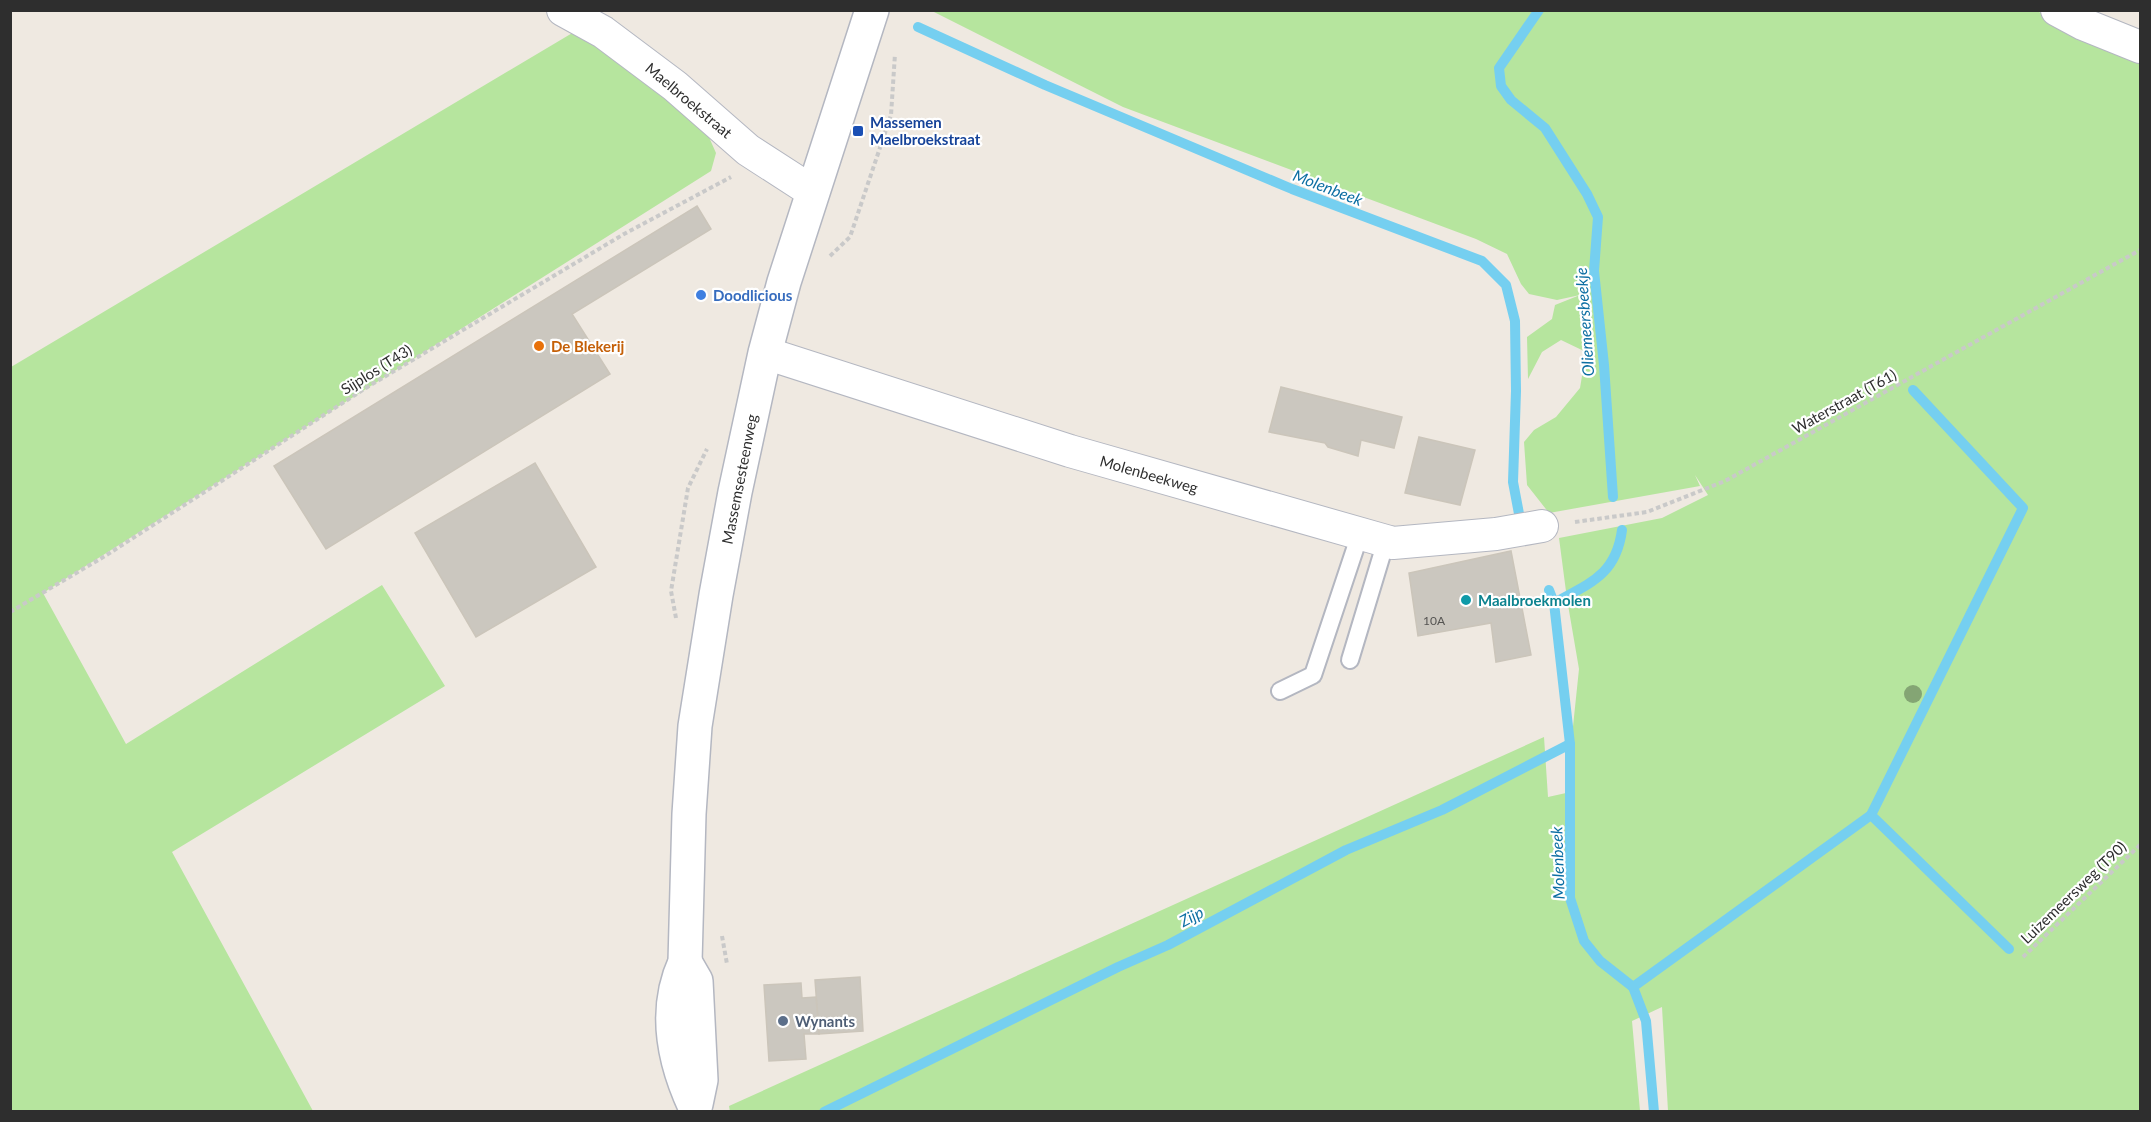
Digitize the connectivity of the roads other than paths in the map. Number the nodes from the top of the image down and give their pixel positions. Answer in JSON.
{"nodes":[{"id":1,"x":563,"y":10,"type":"edge"},
{"id":2,"x":872,"y":10,"type":"edge"},
{"id":3,"x":2057,"y":10,"type":"edge"},
{"id":4,"x":2140,"y":47,"type":"edge"},
{"id":5,"x":813,"y":192,"type":"junction"},
{"id":6,"x":765,"y":353,"type":"junction"},
{"id":7,"x":1542,"y":526,"type":"road end"},
{"id":8,"x":1373,"y":538,"type":"junction"},
{"id":9,"x":1350,"y":660,"type":"dead end"},
{"id":10,"x":1280,"y":691,"type":"dead end"},
{"id":11,"x":696,"y":1109,"type":"edge"}],
"edges":[{"from":1,"to":5,"type":"street","name":"Maelbroekstraat"},
{"from":2,"to":5,"type":"main road","name":"Massemsesteenweg"},
{"from":3,"to":4,"type":"street"},
{"from":5,"to":6,"type":"main road","name":"Massemsesteenweg"},
{"from":6,"to":8,"type":"street","name":"Molenbeekweg"},
{"from":6,"to":11,"type":"main road","name":"Massemsesteenweg"},
{"from":7,"to":8,"type":"street","name":"Molenbeekweg"},
{"from":8,"to":9,"type":"lane"},
{"from":8,"to":10,"type":"lane"}]}
